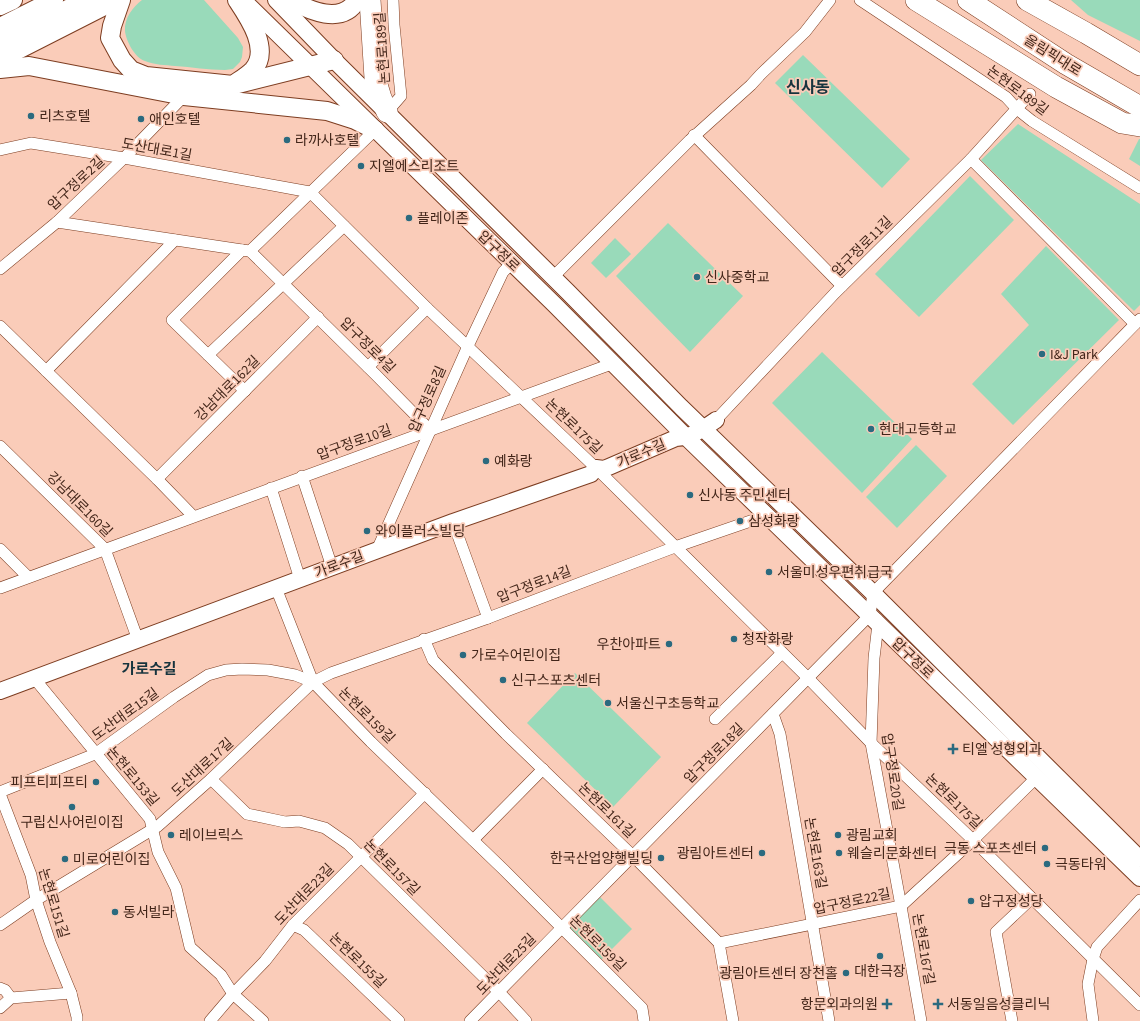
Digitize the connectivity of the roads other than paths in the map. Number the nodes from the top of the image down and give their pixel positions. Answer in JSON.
{"nodes":[{"id":1,"x":13,"y":0,"type":"edge"},
{"id":2,"x":54,"y":0,"type":"edge"},
{"id":3,"x":89,"y":0,"type":"edge"},
{"id":4,"x":116,"y":0,"type":"edge"},
{"id":5,"x":121,"y":0,"type":"edge"},
{"id":6,"x":237,"y":0,"type":"edge"},
{"id":7,"x":242,"y":0,"type":"edge"},
{"id":8,"x":276,"y":0,"type":"edge"},
{"id":9,"x":289,"y":0,"type":"edge"},
{"id":10,"x":357,"y":0,"type":"edge"},
{"id":11,"x":370,"y":0,"type":"edge"},
{"id":12,"x":393,"y":0,"type":"edge"},
{"id":13,"x":830,"y":0,"type":"edge"},
{"id":14,"x":860,"y":0,"type":"edge"},
{"id":15,"x":916,"y":0,"type":"edge"},
{"id":16,"x":968,"y":0,"type":"edge"},
{"id":17,"x":1027,"y":0,"type":"edge"},
{"id":18,"x":1046,"y":0,"type":"edge"},
{"id":19,"x":0,"y":6,"type":"edge"},
{"id":20,"x":0,"y":27,"type":"edge"},
{"id":21,"x":1086,"y":33,"type":"junction"},
{"id":22,"x":0,"y":45,"type":"edge"},
{"id":23,"x":0,"y":59,"type":"edge"},
{"id":24,"x":334,"y":60,"type":"junction"},
{"id":25,"x":1140,"y":65,"type":"edge"},
{"id":26,"x":311,"y":66,"type":"junction"},
{"id":27,"x":0,"y":69,"type":"edge"},
{"id":28,"x":233,"y":85,"type":"junction"},
{"id":29,"x":1030,"y":94,"type":"dead end"},
{"id":30,"x":184,"y":96,"type":"junction"},
{"id":31,"x":1140,"y":107,"type":"edge"},
{"id":32,"x":1017,"y":109,"type":"junction"},
{"id":33,"x":387,"y":112,"type":"junction"},
{"id":34,"x":1140,"y":126,"type":"edge"},
{"id":35,"x":375,"y":130,"type":"junction"},
{"id":36,"x":692,"y":138,"type":"junction"},
{"id":37,"x":0,"y":150,"type":"edge"},
{"id":38,"x":124,"y":158,"type":"junction"},
{"id":39,"x":971,"y":159,"type":"junction"},
{"id":40,"x":1140,"y":188,"type":"edge"},
{"id":41,"x":310,"y":192,"type":"junction"},
{"id":42,"x":57,"y":222,"type":"junction"},
{"id":43,"x":344,"y":226,"type":"junction"},
{"id":44,"x":174,"y":240,"type":"junction"},
{"id":45,"x":246,"y":250,"type":"junction"},
{"id":46,"x":512,"y":263,"type":"junction"},
{"id":47,"x":0,"y":269,"type":"edge"},
{"id":48,"x":553,"y":277,"type":"junction"},
{"id":49,"x":283,"y":283,"type":"junction"},
{"id":50,"x":842,"y":286,"type":"junction"},
{"id":51,"x":540,"y":290,"type":"junction"},
{"id":52,"x":427,"y":308,"type":"junction"},
{"id":53,"x":318,"y":317,"type":"junction"},
{"id":54,"x":1137,"y":322,"type":"edge"},
{"id":55,"x":0,"y":326,"type":"edge"},
{"id":56,"x":468,"y":346,"type":"junction"},
{"id":57,"x":208,"y":355,"type":"junction"},
{"id":58,"x":614,"y":363,"type":"junction"},
{"id":59,"x":368,"y":367,"type":"junction"},
{"id":60,"x":46,"y":371,"type":"junction"},
{"id":61,"x":245,"y":391,"type":"junction"},
{"id":62,"x":521,"y":397,"type":"junction"},
{"id":63,"x":710,"y":424,"type":"junction"},
{"id":64,"x":430,"y":430,"type":"junction"},
{"id":65,"x":681,"y":437,"type":"junction"},
{"id":66,"x":0,"y":446,"type":"edge"},
{"id":67,"x":596,"y":468,"type":"junction"},
{"id":68,"x":302,"y":476,"type":"junction"},
{"id":69,"x":157,"y":479,"type":"junction"},
{"id":70,"x":271,"y":488,"type":"junction"},
{"id":71,"x":768,"y":515,"type":"junction"},
{"id":72,"x":193,"y":516,"type":"junction"},
{"id":73,"x":453,"y":522,"type":"junction"},
{"id":74,"x":675,"y":547,"type":"junction"},
{"id":75,"x":0,"y":549,"type":"edge"},
{"id":76,"x":105,"y":549,"type":"junction"},
{"id":77,"x":377,"y":550,"type":"junction"},
{"id":78,"x":332,"y":567,"type":"junction"},
{"id":79,"x":28,"y":577,"type":"junction"},
{"id":80,"x":300,"y":579,"type":"junction"},
{"id":81,"x":0,"y":588,"type":"edge"},
{"id":82,"x":276,"y":588,"type":"junction"},
{"id":83,"x":873,"y":593,"type":"junction"},
{"id":84,"x":488,"y":618,"type":"junction"},
{"id":85,"x":874,"y":620,"type":"junction"},
{"id":86,"x":424,"y":639,"type":"junction"},
{"id":87,"x":138,"y":640,"type":"junction"},
{"id":88,"x":782,"y":653,"type":"junction"},
{"id":89,"x":34,"y":678,"type":"junction"},
{"id":90,"x":808,"y":678,"type":"junction"},
{"id":91,"x":313,"y":682,"type":"junction"},
{"id":92,"x":0,"y":691,"type":"edge"},
{"id":93,"x":773,"y":714,"type":"junction"},
{"id":94,"x":715,"y":719,"type":"dead end"},
{"id":95,"x":871,"y":742,"type":"junction"},
{"id":96,"x":95,"y":754,"type":"junction"},
{"id":97,"x":544,"y":769,"type":"junction"},
{"id":98,"x":1037,"y":777,"type":"junction"},
{"id":99,"x":211,"y":779,"type":"junction"},
{"id":100,"x":0,"y":793,"type":"edge"},
{"id":101,"x":425,"y":793,"type":"junction"},
{"id":102,"x":153,"y":830,"type":"junction"},
{"id":103,"x":473,"y":840,"type":"junction"},
{"id":104,"x":973,"y":840,"type":"junction"},
{"id":105,"x":633,"y":856,"type":"junction"},
{"id":106,"x":361,"y":858,"type":"junction"},
{"id":107,"x":1140,"y":859,"type":"edge"},
{"id":108,"x":1139,"y":875,"type":"edge"},
{"id":109,"x":1032,"y":898,"type":"junction"},
{"id":110,"x":36,"y":900,"type":"junction"},
{"id":111,"x":1140,"y":900,"type":"edge"},
{"id":112,"x":901,"y":906,"type":"junction"},
{"id":113,"x":0,"y":925,"type":"edge"},
{"id":114,"x":293,"y":925,"type":"junction"},
{"id":115,"x":813,"y":925,"type":"junction"},
{"id":116,"x":562,"y":928,"type":"junction"},
{"id":117,"x":719,"y":943,"type":"junction"},
{"id":118,"x":1093,"y":959,"type":"junction"},
{"id":119,"x":0,"y":988,"type":"edge"},
{"id":120,"x":70,"y":993,"type":"junction"},
{"id":121,"x":500,"y":993,"type":"junction"},
{"id":122,"x":233,"y":994,"type":"junction"},
{"id":123,"x":11,"y":998,"type":"junction"},
{"id":124,"x":1140,"y":1005,"type":"edge"},
{"id":125,"x":0,"y":1008,"type":"edge"},
{"id":126,"x":77,"y":1021,"type":"edge"},
{"id":127,"x":210,"y":1021,"type":"edge"},
{"id":128,"x":263,"y":1021,"type":"edge"},
{"id":129,"x":399,"y":1021,"type":"edge"},
{"id":130,"x":470,"y":1021,"type":"edge"},
{"id":131,"x":526,"y":1021,"type":"edge"},
{"id":132,"x":644,"y":1021,"type":"edge"},
{"id":133,"x":733,"y":1021,"type":"edge"},
{"id":134,"x":829,"y":1021,"type":"edge"},
{"id":135,"x":921,"y":1021,"type":"edge"},
{"id":136,"x":1012,"y":1021,"type":"edge"},
{"id":137,"x":1093,"y":1021,"type":"edge"}],
"edges":[{"from":1,"to":19,"type":"main road"},
{"from":2,"to":20,"type":"main road"},
{"from":3,"to":22,"type":"highway"},
{"from":4,"to":23,"type":"main road"},
{"from":5,"to":28,"type":"main road"},
{"from":6,"to":28,"type":"main road"},
{"from":7,"to":26,"type":"main road","name":"압구정로"},
{"from":8,"to":24,"type":"main road","name":"압구정로"},
{"from":9,"to":10,"type":"main road"},
{"from":11,"to":33,"type":"highway"},
{"from":12,"to":33,"type":"street","name":"논현로189길"},
{"from":13,"to":36,"type":"street"},
{"from":14,"to":32,"type":"street","name":"논현로189길"},
{"from":15,"to":34,"type":"highway"},
{"from":16,"to":31,"type":"highway","name":"올림픽대로"},
{"from":17,"to":21,"type":"highway"},
{"from":18,"to":21,"type":"highway"},
{"from":21,"to":25,"type":"highway"},
{"from":24,"to":26,"type":"main road"},
{"from":24,"to":33,"type":"main road","name":"압구정로"},
{"from":26,"to":28,"type":"main road"},
{"from":26,"to":35,"type":"main road","name":"압구정로"},
{"from":27,"to":30,"type":"main road"},
{"from":29,"to":32,"type":"street","name":"압구정로11길"},
{"from":30,"to":35,"type":"main road"},
{"from":30,"to":38,"type":"street","name":"압구정로2길"},
{"from":32,"to":39,"type":"street","name":"압구정로11길"},
{"from":32,"to":40,"type":"street","name":"논현로189길"},
{"from":33,"to":48,"type":"main road","name":"압구정로"},
{"from":35,"to":41,"type":"street"},
{"from":35,"to":46,"type":"main road","name":"압구정로"},
{"from":36,"to":48,"type":"street"},
{"from":36,"to":50,"type":"street"},
{"from":37,"to":38,"type":"street","name":"도산대로1길"},
{"from":38,"to":41,"type":"street","name":"도산대로1길"},
{"from":38,"to":42,"type":"street","name":"압구정로2길"},
{"from":39,"to":50,"type":"street","name":"압구정로11길"},
{"from":39,"to":54,"type":"street"},
{"from":41,"to":43,"type":"street","name":"논현로175길"},
{"from":41,"to":45,"type":"street"},
{"from":42,"to":44,"type":"street"},
{"from":42,"to":47,"type":"street","name":"압구정로2길"},
{"from":43,"to":49,"type":"street"},
{"from":43,"to":52,"type":"street","name":"논현로175길"},
{"from":44,"to":45,"type":"street"},
{"from":44,"to":60,"type":"street"},
{"from":45,"to":49,"type":"street","name":"압구정로4길"},
{"from":45,"to":57,"type":"street"},
{"from":46,"to":51,"type":"main road","name":"압구정로"},
{"from":46,"to":56,"type":"street","name":"압구정로8길"},
{"from":48,"to":51,"type":"main road"},
{"from":48,"to":63,"type":"main road","name":"압구정로"},
{"from":49,"to":53,"type":"street","name":"압구정로4길"},
{"from":49,"to":57,"type":"street"},
{"from":50,"to":63,"type":"street","name":"압구정로11길"},
{"from":51,"to":58,"type":"main road","name":"압구정로"},
{"from":52,"to":56,"type":"street","name":"논현로175길"},
{"from":52,"to":59,"type":"street"},
{"from":53,"to":59,"type":"street","name":"압구정로4길"},
{"from":53,"to":61,"type":"street","name":"강남대로162길"},
{"from":54,"to":83,"type":"street"},
{"from":55,"to":60,"type":"street"},
{"from":56,"to":62,"type":"street","name":"논현로175길"},
{"from":56,"to":64,"type":"street","name":"압구정로8길"},
{"from":57,"to":61,"type":"street"},
{"from":58,"to":62,"type":"street","name":"압구정로10길"},
{"from":58,"to":65,"type":"main road","name":"압구정로"},
{"from":59,"to":64,"type":"street","name":"압구정로4길"},
{"from":60,"to":69,"type":"street"},
{"from":61,"to":69,"type":"street","name":"강남대로162길"},
{"from":62,"to":64,"type":"street","name":"압구정로10길"},
{"from":62,"to":67,"type":"street","name":"논현로175길"},
{"from":63,"to":65,"type":"main road"},
{"from":63,"to":83,"type":"main road","name":"압구정로"},
{"from":64,"to":68,"type":"street","name":"압구정로10길"},
{"from":64,"to":77,"type":"street","name":"압구정로8길"},
{"from":65,"to":67,"type":"main road","name":"가로수길"},
{"from":65,"to":71,"type":"main road","name":"압구정로"},
{"from":66,"to":76,"type":"street","name":"강남대로160길"},
{"from":67,"to":73,"type":"main road","name":"가로수길"},
{"from":67,"to":74,"type":"street","name":"논현로175길"},
{"from":68,"to":70,"type":"street","name":"압구정로10길"},
{"from":68,"to":78,"type":"street"},
{"from":69,"to":72,"type":"street"},
{"from":70,"to":72,"type":"street","name":"압구정로10길"},
{"from":70,"to":80,"type":"street"},
{"from":71,"to":74,"type":"street","name":"압구정로14길"},
{"from":71,"to":85,"type":"main road","name":"압구정로"},
{"from":72,"to":76,"type":"street","name":"압구정로10길"},
{"from":73,"to":77,"type":"main road","name":"가로수길"},
{"from":73,"to":84,"type":"street"},
{"from":74,"to":84,"type":"street","name":"압구정로14길"},
{"from":74,"to":88,"type":"street","name":"논현로175길"},
{"from":75,"to":79,"type":"street"},
{"from":76,"to":79,"type":"street","name":"압구정로10길"},
{"from":76,"to":87,"type":"street","name":"강남대로160길"},
{"from":77,"to":78,"type":"main road","name":"가로수길"},
{"from":78,"to":80,"type":"main road","name":"가로수길"},
{"from":79,"to":81,"type":"street","name":"압구정로10길"},
{"from":80,"to":82,"type":"main road","name":"가로수길"},
{"from":82,"to":87,"type":"main road","name":"가로수길"},
{"from":82,"to":91,"type":"street","name":"논현로159길"},
{"from":83,"to":85,"type":"street","name":"압구정로20길"},
{"from":83,"to":107,"type":"main road","name":"압구정로"},
{"from":84,"to":86,"type":"street","name":"압구정로14길"},
{"from":85,"to":90,"type":"street","name":"압구정로18길"},
{"from":85,"to":95,"type":"street","name":"압구정로20길"},
{"from":85,"to":98,"type":"main road","name":"압구정로"},
{"from":86,"to":91,"type":"street","name":"압구정로14길"},
{"from":86,"to":97,"type":"street","name":"논현로161길"},
{"from":87,"to":89,"type":"main road","name":"가로수길"},
{"from":88,"to":90,"type":"street","name":"논현로175길"},
{"from":88,"to":94,"type":"street"},
{"from":89,"to":92,"type":"main road","name":"가로수길"},
{"from":89,"to":96,"type":"street","name":"논현로153길"},
{"from":90,"to":93,"type":"street","name":"압구정로18길"},
{"from":90,"to":95,"type":"street","name":"논현로175길"},
{"from":91,"to":96,"type":"street","name":"도산대로15길"},
{"from":91,"to":99,"type":"street","name":"도산대로17길"},
{"from":91,"to":101,"type":"street","name":"논현로159길"},
{"from":93,"to":105,"type":"street","name":"압구정로18길"},
{"from":93,"to":115,"type":"street","name":"논현로163길"},
{"from":95,"to":104,"type":"street","name":"논현로175길"},
{"from":95,"to":112,"type":"street","name":"압구정로20길"},
{"from":96,"to":100,"type":"street","name":"도산대로15길"},
{"from":96,"to":102,"type":"street","name":"논현로153길"},
{"from":97,"to":103,"type":"street"},
{"from":97,"to":105,"type":"street","name":"논현로161길"},
{"from":98,"to":104,"type":"street","name":"압구정로22길"},
{"from":98,"to":108,"type":"main road","name":"압구정로"},
{"from":99,"to":102,"type":"street","name":"도산대로17길"},
{"from":99,"to":106,"type":"street","name":"논현로157길"},
{"from":100,"to":110,"type":"street","name":"논현로151길"},
{"from":101,"to":103,"type":"street","name":"논현로159길"},
{"from":101,"to":106,"type":"street","name":"도산대로23길"},
{"from":102,"to":110,"type":"street","name":"도산대로17길"},
{"from":102,"to":122,"type":"street","name":"논현로153길"},
{"from":103,"to":116,"type":"street","name":"논현로159길"},
{"from":104,"to":109,"type":"street","name":"논현로175길"},
{"from":104,"to":112,"type":"street","name":"압구정로22길"},
{"from":105,"to":116,"type":"street","name":"압구정로18길"},
{"from":105,"to":117,"type":"street","name":"논현로161길"},
{"from":106,"to":114,"type":"street","name":"도산대로23길"},
{"from":106,"to":121,"type":"street","name":"논현로157길"},
{"from":109,"to":118,"type":"street","name":"논현로175길"},
{"from":109,"to":136,"type":"street"},
{"from":110,"to":113,"type":"street","name":"도산대로17길"},
{"from":110,"to":120,"type":"street","name":"논현로151길"},
{"from":111,"to":118,"type":"street"},
{"from":112,"to":115,"type":"street","name":"압구정로22길"},
{"from":112,"to":135,"type":"street","name":"논현로167길"},
{"from":114,"to":122,"type":"street","name":"도산대로23길"},
{"from":114,"to":129,"type":"street","name":"논현로155길"},
{"from":115,"to":117,"type":"street","name":"압구정로22길"},
{"from":115,"to":134,"type":"street","name":"논현로163길"},
{"from":116,"to":121,"type":"street","name":"도산대로25길"},
{"from":116,"to":132,"type":"street","name":"논현로159길"},
{"from":117,"to":133,"type":"street"},
{"from":118,"to":124,"type":"street","name":"논현로175길"},
{"from":118,"to":137,"type":"street"},
{"from":119,"to":123,"type":"street"},
{"from":120,"to":123,"type":"street"},
{"from":120,"to":126,"type":"street","name":"논현로151길"},
{"from":121,"to":130,"type":"street","name":"도산대로25길"},
{"from":121,"to":131,"type":"street","name":"논현로157길"},
{"from":122,"to":127,"type":"street","name":"도산대로23길"},
{"from":122,"to":128,"type":"street","name":"논현로153길"},
{"from":123,"to":125,"type":"street"}]}
